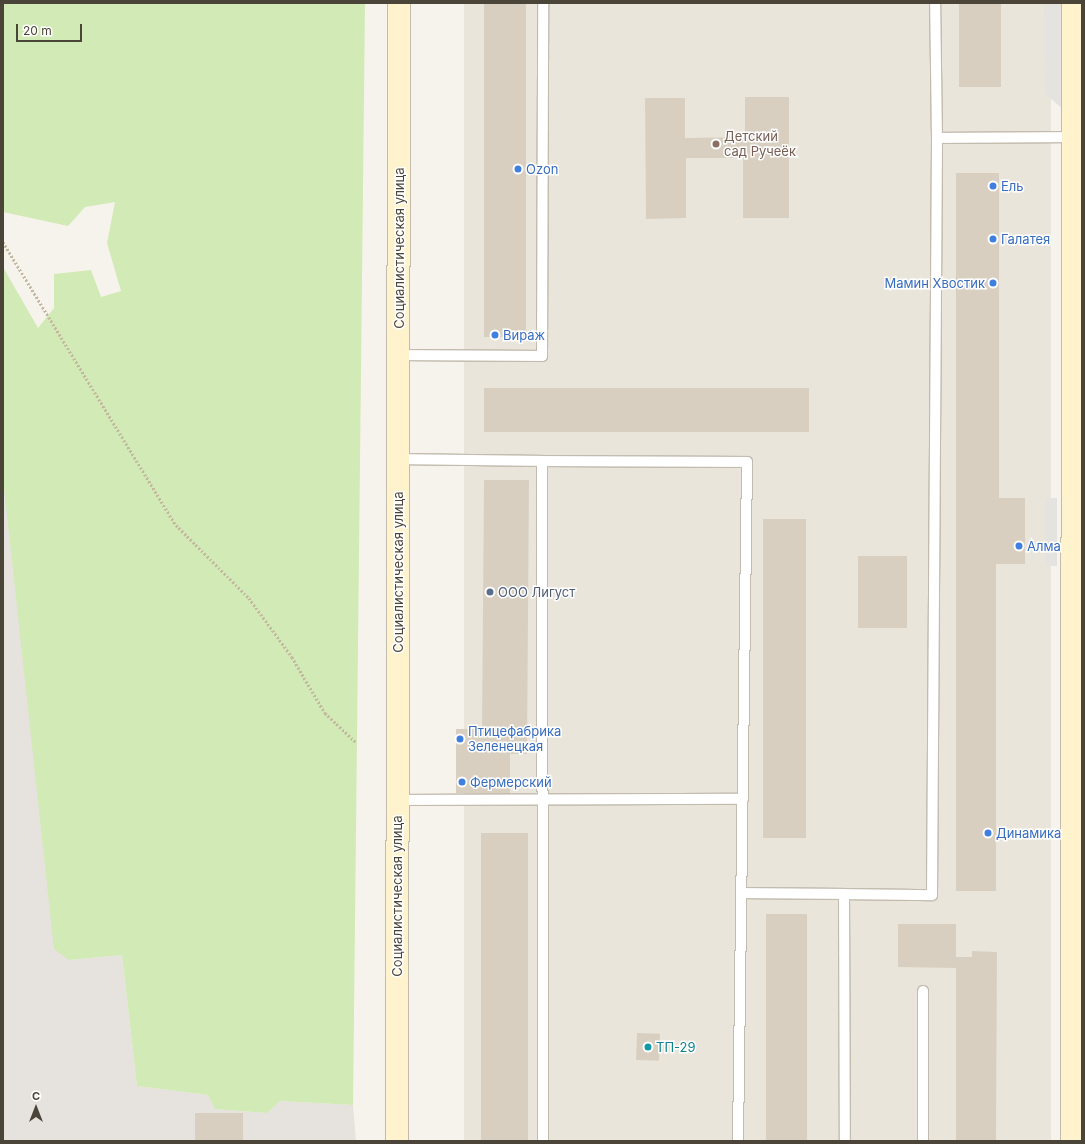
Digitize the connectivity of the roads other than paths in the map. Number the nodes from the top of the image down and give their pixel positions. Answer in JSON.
{"nodes":[{"id":1,"x":399,"y":3,"type":"edge"},
{"id":2,"x":544,"y":3,"type":"edge"},
{"id":3,"x":935,"y":3,"type":"edge"},
{"id":4,"x":1073,"y":3,"type":"edge"},
{"id":5,"x":1072,"y":137,"type":"junction"},
{"id":6,"x":937,"y":138,"type":"junction"},
{"id":7,"x":399,"y":355,"type":"junction"},
{"id":8,"x":398,"y":459,"type":"junction"},
{"id":9,"x":542,"y":461,"type":"junction"},
{"id":10,"x":1077,"y":772,"type":"edge"},
{"id":11,"x":743,"y":799,"type":"junction"},
{"id":12,"x":398,"y":800,"type":"junction"},
{"id":13,"x":542,"y":800,"type":"junction"},
{"id":14,"x":742,"y":892,"type":"junction"},
{"id":15,"x":844,"y":894,"type":"junction"},
{"id":16,"x":923,"y":991,"type":"dead end"},
{"id":17,"x":397,"y":1141,"type":"edge"},
{"id":18,"x":543,"y":1141,"type":"edge"},
{"id":19,"x":738,"y":1141,"type":"edge"},
{"id":20,"x":845,"y":1141,"type":"edge"},
{"id":21,"x":923,"y":1141,"type":"edge"},
{"id":22,"x":1072,"y":1141,"type":"edge"}],
"edges":[{"from":1,"to":7,"type":"main road","name":"Социалистическая улица"},
{"from":2,"to":7,"type":"lane"},
{"from":3,"to":6,"type":"lane"},
{"from":4,"to":5,"type":"main road"},
{"from":5,"to":6,"type":"lane"},
{"from":5,"to":10,"type":"main road"},
{"from":6,"to":15,"type":"lane"},
{"from":7,"to":8,"type":"main road","name":"Социалистическая улица"},
{"from":8,"to":9,"type":"lane"},
{"from":8,"to":12,"type":"main road","name":"Социалистическая улица"},
{"from":9,"to":11,"type":"lane"},
{"from":9,"to":13,"type":"lane"},
{"from":10,"to":22,"type":"main road"},
{"from":11,"to":13,"type":"lane"},
{"from":11,"to":14,"type":"lane"},
{"from":12,"to":13,"type":"lane"},
{"from":12,"to":17,"type":"main road","name":"Социалистическая улица"},
{"from":13,"to":18,"type":"lane"},
{"from":14,"to":15,"type":"lane"},
{"from":14,"to":19,"type":"lane"},
{"from":15,"to":20,"type":"lane"},
{"from":16,"to":21,"type":"lane"}]}
